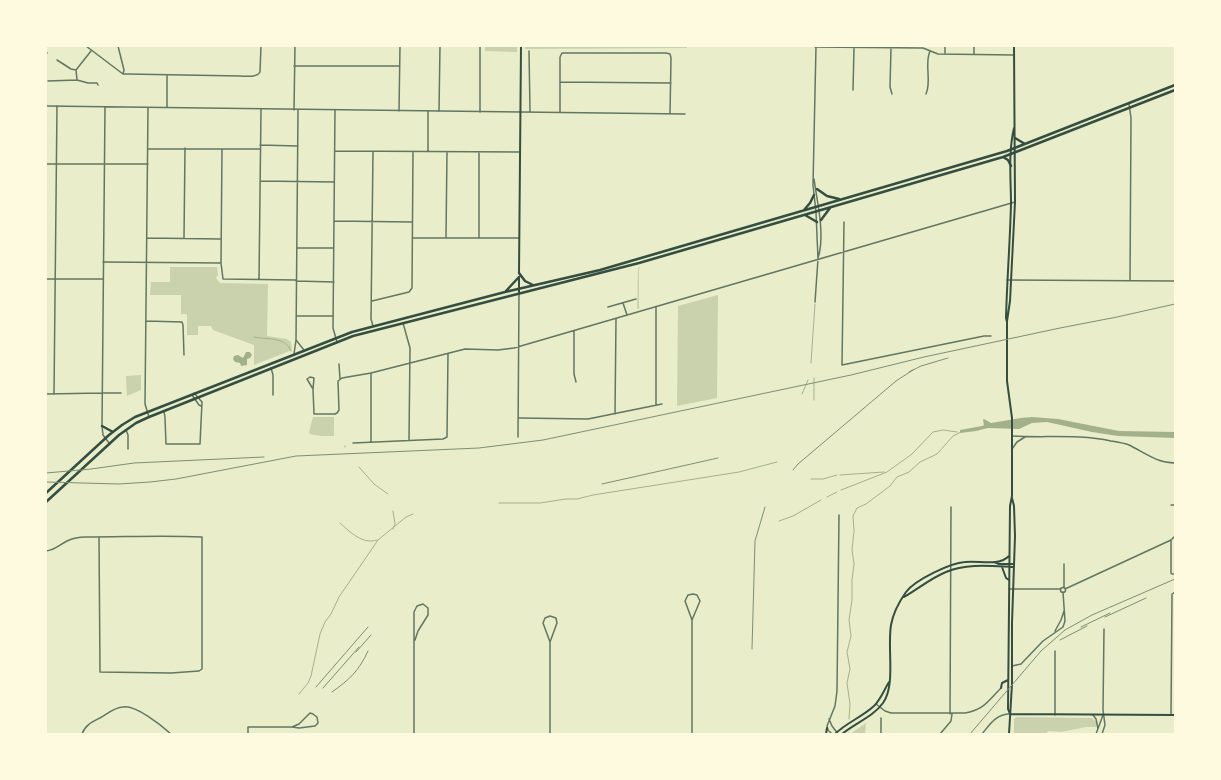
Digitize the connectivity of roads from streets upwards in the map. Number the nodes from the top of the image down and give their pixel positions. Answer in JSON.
{"nodes":[{"id":1,"x":86,"y":46,"type":"edge"},
{"id":2,"x":118,"y":46,"type":"edge"},
{"id":3,"x":260,"y":46,"type":"edge"},
{"id":4,"x":294,"y":46,"type":"edge"},
{"id":5,"x":400,"y":46,"type":"edge"},
{"id":6,"x":440,"y":46,"type":"edge"},
{"id":7,"x":480,"y":46,"type":"edge"},
{"id":8,"x":521,"y":46,"type":"edge"},
{"id":9,"x":816,"y":46,"type":"edge"},
{"id":10,"x":945,"y":46,"type":"edge"},
{"id":11,"x":974,"y":46,"type":"edge"},
{"id":12,"x":1014,"y":46,"type":"edge"},
{"id":13,"x":854,"y":47,"type":"junction"},
{"id":14,"x":891,"y":48,"type":"junction"},
{"id":15,"x":92,"y":50,"type":"junction"},
{"id":16,"x":530,"y":51,"type":"dead end"},
{"id":17,"x":930,"y":51,"type":"junction"},
{"id":18,"x":945,"y":54,"type":"junction"},
{"id":19,"x":974,"y":54,"type":"junction"},
{"id":20,"x":1014,"y":54,"type":"junction"},
{"id":21,"x":57,"y":60,"type":"dead end"},
{"id":22,"x":294,"y":66,"type":"junction"},
{"id":23,"x":399,"y":66,"type":"junction"},
{"id":24,"x":76,"y":70,"type":"junction"},
{"id":25,"x":123,"y":74,"type":"junction"},
{"id":26,"x":167,"y":75,"type":"junction"},
{"id":27,"x":78,"y":80,"type":"junction"},
{"id":28,"x":48,"y":81,"type":"dead end"},
{"id":29,"x":560,"y":82,"type":"junction"},
{"id":30,"x":671,"y":83,"type":"junction"},
{"id":31,"x":98,"y":85,"type":"dead end"},
{"id":32,"x":1175,"y":85,"type":"edge"},
{"id":33,"x":853,"y":90,"type":"dead end"},
{"id":34,"x":1175,"y":90,"type":"edge"},
{"id":35,"x":892,"y":94,"type":"dead end"},
{"id":36,"x":926,"y":94,"type":"dead end"},
{"id":37,"x":1129,"y":104,"type":"junction"},
{"id":38,"x":46,"y":106,"type":"edge"},
{"id":39,"x":57,"y":106,"type":"junction"},
{"id":40,"x":105,"y":107,"type":"junction"},
{"id":41,"x":148,"y":108,"type":"junction"},
{"id":42,"x":167,"y":108,"type":"junction"},
{"id":43,"x":1130,"y":108,"type":"junction"},
{"id":44,"x":260,"y":109,"type":"junction"},
{"id":45,"x":294,"y":110,"type":"junction"},
{"id":46,"x":298,"y":110,"type":"junction"},
{"id":47,"x":335,"y":110,"type":"junction"},
{"id":48,"x":399,"y":111,"type":"junction"},
{"id":49,"x":428,"y":111,"type":"junction"},
{"id":50,"x":439,"y":111,"type":"junction"},
{"id":51,"x":480,"y":112,"type":"junction"},
{"id":52,"x":521,"y":112,"type":"junction"},
{"id":53,"x":530,"y":112,"type":"junction"},
{"id":54,"x":560,"y":112,"type":"junction"},
{"id":55,"x":670,"y":114,"type":"junction"},
{"id":56,"x":685,"y":114,"type":"dead end"},
{"id":57,"x":1014,"y":128,"type":"junction"},
{"id":58,"x":1015,"y":138,"type":"junction"},
{"id":59,"x":1025,"y":144,"type":"junction"},
{"id":60,"x":260,"y":145,"type":"junction"},
{"id":61,"x":298,"y":146,"type":"junction"},
{"id":62,"x":185,"y":148,"type":"junction"},
{"id":63,"x":1015,"y":148,"type":"junction"},
{"id":64,"x":148,"y":149,"type":"junction"},
{"id":65,"x":222,"y":149,"type":"junction"},
{"id":66,"x":1011,"y":149,"type":"junction"},
{"id":67,"x":260,"y":150,"type":"junction"},
{"id":68,"x":335,"y":151,"type":"junction"},
{"id":69,"x":373,"y":151,"type":"junction"},
{"id":70,"x":413,"y":152,"type":"junction"},
{"id":71,"x":428,"y":152,"type":"junction"},
{"id":72,"x":447,"y":152,"type":"junction"},
{"id":73,"x":520,"y":152,"type":"junction"},
{"id":74,"x":479,"y":153,"type":"junction"},
{"id":75,"x":1015,"y":153,"type":"junction"},
{"id":76,"x":1011,"y":154,"type":"junction"},
{"id":77,"x":1003,"y":157,"type":"junction"},
{"id":78,"x":46,"y":164,"type":"edge"},
{"id":79,"x":56,"y":164,"type":"junction"},
{"id":80,"x":104,"y":164,"type":"junction"},
{"id":81,"x":148,"y":164,"type":"junction"},
{"id":82,"x":1011,"y":166,"type":"junction"},
{"id":83,"x":814,"y":177,"type":"junction"},
{"id":84,"x":260,"y":181,"type":"junction"},
{"id":85,"x":297,"y":181,"type":"junction"},
{"id":86,"x":334,"y":182,"type":"junction"},
{"id":87,"x":817,"y":188,"type":"junction"},
{"id":88,"x":814,"y":195,"type":"junction"},
{"id":89,"x":840,"y":199,"type":"junction"},
{"id":90,"x":1015,"y":202,"type":"junction"},
{"id":91,"x":1011,"y":204,"type":"junction"},
{"id":92,"x":817,"y":206,"type":"junction"},
{"id":93,"x":830,"y":207,"type":"junction"},
{"id":94,"x":804,"y":210,"type":"junction"},
{"id":95,"x":818,"y":211,"type":"junction"},
{"id":96,"x":805,"y":215,"type":"junction"},
{"id":97,"x":820,"y":220,"type":"junction"},
{"id":98,"x":334,"y":221,"type":"junction"},
{"id":99,"x":372,"y":222,"type":"junction"},
{"id":100,"x":413,"y":222,"type":"junction"},
{"id":101,"x":817,"y":222,"type":"junction"},
{"id":102,"x":844,"y":222,"type":"dead end"},
{"id":103,"x":147,"y":238,"type":"junction"},
{"id":104,"x":184,"y":238,"type":"junction"},
{"id":105,"x":413,"y":238,"type":"junction"},
{"id":106,"x":446,"y":238,"type":"junction"},
{"id":107,"x":478,"y":238,"type":"junction"},
{"id":108,"x":519,"y":238,"type":"junction"},
{"id":109,"x":222,"y":239,"type":"junction"},
{"id":110,"x":297,"y":248,"type":"junction"},
{"id":111,"x":334,"y":248,"type":"junction"},
{"id":112,"x":843,"y":253,"type":"junction"},
{"id":113,"x":818,"y":259,"type":"junction"},
{"id":114,"x":103,"y":262,"type":"junction"},
{"id":115,"x":147,"y":262,"type":"junction"},
{"id":116,"x":222,"y":263,"type":"junction"},
{"id":117,"x":519,"y":275,"type":"junction"},
{"id":118,"x":46,"y":278,"type":"edge"},
{"id":119,"x":55,"y":279,"type":"junction"},
{"id":120,"x":103,"y":279,"type":"junction"},
{"id":121,"x":259,"y":279,"type":"junction"},
{"id":122,"x":1007,"y":280,"type":"junction"},
{"id":123,"x":1010,"y":280,"type":"junction"},
{"id":124,"x":296,"y":281,"type":"junction"},
{"id":125,"x":1130,"y":281,"type":"junction"},
{"id":126,"x":334,"y":282,"type":"junction"},
{"id":127,"x":1175,"y":282,"type":"edge"},
{"id":128,"x":534,"y":286,"type":"junction"},
{"id":129,"x":519,"y":289,"type":"junction"},
{"id":130,"x":505,"y":292,"type":"junction"},
{"id":131,"x":519,"y":294,"type":"junction"},
{"id":132,"x":636,"y":299,"type":"dead end"},
{"id":133,"x":372,"y":301,"type":"junction"},
{"id":134,"x":815,"y":302,"type":"road end"},
{"id":135,"x":623,"y":303,"type":"junction"},
{"id":136,"x":608,"y":307,"type":"dead end"},
{"id":137,"x":656,"y":307,"type":"junction"},
{"id":138,"x":627,"y":315,"type":"junction"},
{"id":139,"x":296,"y":316,"type":"junction"},
{"id":140,"x":333,"y":316,"type":"junction"},
{"id":141,"x":616,"y":319,"type":"junction"},
{"id":142,"x":146,"y":321,"type":"junction"},
{"id":143,"x":1007,"y":322,"type":"junction"},
{"id":144,"x":403,"y":323,"type":"junction"},
{"id":145,"x":373,"y":326,"type":"junction"},
{"id":146,"x":574,"y":331,"type":"junction"},
{"id":147,"x":992,"y":336,"type":"dead end"},
{"id":148,"x":335,"y":337,"type":"junction"},
{"id":149,"x":296,"y":340,"type":"junction"},
{"id":150,"x":337,"y":342,"type":"junction"},
{"id":151,"x":519,"y":347,"type":"junction"},
{"id":152,"x":304,"y":350,"type":"junction"},
{"id":153,"x":448,"y":353,"type":"junction"},
{"id":154,"x":294,"y":354,"type":"junction"},
{"id":155,"x":184,"y":355,"type":"dead end"},
{"id":156,"x":410,"y":363,"type":"junction"},
{"id":157,"x":339,"y":364,"type":"dead end"},
{"id":158,"x":271,"y":368,"type":"junction"},
{"id":159,"x":371,"y":373,"type":"junction"},
{"id":160,"x":340,"y":379,"type":"junction"},
{"id":161,"x":576,"y":382,"type":"dead end"},
{"id":162,"x":313,"y":389,"type":"junction"},
{"id":163,"x":102,"y":393,"type":"junction"},
{"id":164,"x":121,"y":393,"type":"dead end"},
{"id":165,"x":192,"y":393,"type":"junction"},
{"id":166,"x":46,"y":394,"type":"edge"},
{"id":167,"x":54,"y":394,"type":"junction"},
{"id":168,"x":273,"y":395,"type":"dead end"},
{"id":169,"x":199,"y":398,"type":"junction"},
{"id":170,"x":195,"y":399,"type":"junction"},
{"id":171,"x":662,"y":404,"type":"dead end"},
{"id":172,"x":656,"y":405,"type":"junction"},
{"id":173,"x":201,"y":406,"type":"junction"},
{"id":174,"x":147,"y":411,"type":"junction"},
{"id":175,"x":164,"y":411,"type":"junction"},
{"id":176,"x":615,"y":414,"type":"junction"},
{"id":177,"x":149,"y":417,"type":"junction"},
{"id":178,"x":519,"y":418,"type":"junction"},
{"id":179,"x":102,"y":426,"type":"junction"},
{"id":180,"x":126,"y":430,"type":"junction"},
{"id":181,"x":113,"y":432,"type":"junction"},
{"id":182,"x":1012,"y":436,"type":"junction"},
{"id":183,"x":518,"y":437,"type":"dead end"},
{"id":184,"x":1025,"y":437,"type":"junction"},
{"id":185,"x":105,"y":438,"type":"junction"},
{"id":186,"x":409,"y":440,"type":"junction"},
{"id":187,"x":371,"y":442,"type":"junction"},
{"id":188,"x":110,"y":443,"type":"junction"},
{"id":189,"x":353,"y":443,"type":"dead end"},
{"id":190,"x":128,"y":449,"type":"dead end"},
{"id":191,"x":1012,"y":449,"type":"junction"},
{"id":192,"x":1175,"y":463,"type":"edge"},
{"id":193,"x":46,"y":493,"type":"edge"},
{"id":194,"x":1012,"y":496,"type":"junction"},
{"id":195,"x":46,"y":502,"type":"edge"},
{"id":196,"x":1171,"y":505,"type":"dead end"},
{"id":197,"x":1175,"y":505,"type":"edge"},
{"id":198,"x":952,"y":507,"type":"dead end"},
{"id":199,"x":839,"y":515,"type":"dead end"},
{"id":200,"x":1175,"y":536,"type":"edge"},
{"id":201,"x":99,"y":537,"type":"junction"},
{"id":202,"x":1171,"y":540,"type":"junction"},
{"id":203,"x":46,"y":551,"type":"edge"},
{"id":204,"x":1009,"y":555,"type":"junction"},
{"id":205,"x":993,"y":562,"type":"junction"},
{"id":206,"x":1064,"y":564,"type":"dead end"},
{"id":207,"x":951,"y":565,"type":"junction"},
{"id":208,"x":1009,"y":566,"type":"junction"},
{"id":209,"x":1014,"y":566,"type":"junction"},
{"id":210,"x":1002,"y":567,"type":"junction"},
{"id":211,"x":951,"y":570,"type":"junction"},
{"id":212,"x":1175,"y":574,"type":"edge"},
{"id":213,"x":1009,"y":580,"type":"junction"},
{"id":214,"x":1065,"y":588,"type":"junction"},
{"id":215,"x":1009,"y":589,"type":"junction"},
{"id":216,"x":1014,"y":589,"type":"junction"},
{"id":217,"x":1060,"y":589,"type":"junction"},
{"id":218,"x":1063,"y":592,"type":"junction"},
{"id":219,"x":1175,"y":592,"type":"edge"},
{"id":220,"x":903,"y":598,"type":"junction"},
{"id":221,"x":1064,"y":611,"type":"junction"},
{"id":222,"x":1172,"y":614,"type":"junction"},
{"id":223,"x":1175,"y":614,"type":"edge"},
{"id":224,"x":692,"y":620,"type":"junction"},
{"id":225,"x":1104,"y":630,"type":"dead end"},
{"id":226,"x":1054,"y":632,"type":"junction"},
{"id":227,"x":415,"y":640,"type":"junction"},
{"id":228,"x":550,"y":642,"type":"junction"},
{"id":229,"x":1055,"y":651,"type":"dead end"},
{"id":230,"x":1012,"y":666,"type":"junction"},
{"id":231,"x":1008,"y":680,"type":"junction"},
{"id":232,"x":890,"y":681,"type":"junction"},
{"id":233,"x":1000,"y":688,"type":"joint"},
{"id":234,"x":876,"y":704,"type":"junction"},
{"id":235,"x":880,"y":707,"type":"junction"},
{"id":236,"x":950,"y":714,"type":"junction"},
{"id":237,"x":952,"y":714,"type":"junction"},
{"id":238,"x":1010,"y":714,"type":"junction"},
{"id":239,"x":1055,"y":714,"type":"junction"},
{"id":240,"x":1093,"y":715,"type":"junction"},
{"id":241,"x":1103,"y":715,"type":"junction"},
{"id":242,"x":1172,"y":715,"type":"junction"},
{"id":243,"x":1175,"y":715,"type":"edge"},
{"id":244,"x":881,"y":718,"type":"dead end"},
{"id":245,"x":829,"y":719,"type":"junction"},
{"id":246,"x":292,"y":726,"type":"junction"},
{"id":247,"x":827,"y":728,"type":"junction"},
{"id":248,"x":1098,"y":729,"type":"junction"},
{"id":249,"x":82,"y":734,"type":"edge"},
{"id":250,"x":171,"y":734,"type":"edge"},
{"id":251,"x":248,"y":734,"type":"edge"},
{"id":252,"x":414,"y":734,"type":"edge"},
{"id":253,"x":550,"y":734,"type":"edge"},
{"id":254,"x":692,"y":734,"type":"edge"},
{"id":255,"x":826,"y":734,"type":"edge"},
{"id":256,"x":835,"y":734,"type":"edge"},
{"id":257,"x":842,"y":734,"type":"edge"},
{"id":258,"x":882,"y":734,"type":"edge"},
{"id":259,"x":940,"y":734,"type":"edge"},
{"id":260,"x":982,"y":734,"type":"edge"},
{"id":261,"x":1009,"y":734,"type":"edge"},
{"id":262,"x":1096,"y":734,"type":"edge"},
{"id":263,"x":1102,"y":734,"type":"edge"}],
"edges":[{"from":1,"to":15,"type":"street"},
{"from":2,"to":25,"type":"street"},
{"from":3,"to":26,"type":"street"},
{"from":4,"to":22,"type":"street"},
{"from":5,"to":23,"type":"street"},
{"from":6,"to":50,"type":"street"},
{"from":7,"to":51,"type":"street"},
{"from":8,"to":52,"type":"main road"},
{"from":9,"to":13,"type":"street"},
{"from":9,"to":83,"type":"street"},
{"from":10,"to":18,"type":"street"},
{"from":11,"to":19,"type":"street"},
{"from":12,"to":20,"type":"main road"},
{"from":13,"to":14,"type":"street"},
{"from":13,"to":33,"type":"street"},
{"from":14,"to":17,"type":"street"},
{"from":14,"to":35,"type":"street"},
{"from":15,"to":24,"type":"street"},
{"from":15,"to":25,"type":"street"},
{"from":16,"to":53,"type":"street"},
{"from":17,"to":18,"type":"street"},
{"from":17,"to":36,"type":"street"},
{"from":18,"to":19,"type":"street"},
{"from":19,"to":20,"type":"street"},
{"from":20,"to":57,"type":"main road"},
{"from":21,"to":24,"type":"street"},
{"from":22,"to":23,"type":"street"},
{"from":22,"to":45,"type":"street"},
{"from":23,"to":48,"type":"street"},
{"from":24,"to":27,"type":"street"},
{"from":25,"to":26,"type":"street"},
{"from":26,"to":42,"type":"street"},
{"from":27,"to":28,"type":"street"},
{"from":27,"to":31,"type":"street"},
{"from":29,"to":30,"type":"street"},
{"from":29,"to":30,"type":"street"},
{"from":29,"to":54,"type":"street"},
{"from":30,"to":55,"type":"street"},
{"from":32,"to":37,"type":"highway"},
{"from":34,"to":43,"type":"highway"},
{"from":37,"to":43,"type":"street"},
{"from":37,"to":59,"type":"highway"},
{"from":38,"to":39,"type":"street"},
{"from":39,"to":40,"type":"street"},
{"from":39,"to":79,"type":"street"},
{"from":40,"to":41,"type":"street"},
{"from":40,"to":80,"type":"street"},
{"from":41,"to":42,"type":"street"},
{"from":41,"to":64,"type":"street"},
{"from":42,"to":44,"type":"street"},
{"from":43,"to":75,"type":"highway"},
{"from":43,"to":125,"type":"street"},
{"from":44,"to":45,"type":"street"},
{"from":44,"to":60,"type":"street"},
{"from":45,"to":46,"type":"street"},
{"from":46,"to":47,"type":"street"},
{"from":46,"to":61,"type":"street"},
{"from":47,"to":48,"type":"street"},
{"from":47,"to":68,"type":"street"},
{"from":48,"to":49,"type":"street"},
{"from":49,"to":50,"type":"street"},
{"from":49,"to":71,"type":"street"},
{"from":50,"to":51,"type":"street"},
{"from":51,"to":52,"type":"street"},
{"from":52,"to":53,"type":"street"},
{"from":52,"to":73,"type":"main road"},
{"from":53,"to":54,"type":"street"},
{"from":54,"to":55,"type":"street"},
{"from":55,"to":56,"type":"street"},
{"from":57,"to":58,"type":"main road"},
{"from":57,"to":66,"type":"main road"},
{"from":58,"to":59,"type":"highway"},
{"from":58,"to":63,"type":"main road"},
{"from":59,"to":63,"type":"highway"},
{"from":60,"to":61,"type":"street"},
{"from":60,"to":67,"type":"street"},
{"from":61,"to":85,"type":"street"},
{"from":62,"to":64,"type":"street"},
{"from":62,"to":65,"type":"street"},
{"from":62,"to":104,"type":"street"},
{"from":63,"to":66,"type":"highway"},
{"from":63,"to":75,"type":"main road"},
{"from":64,"to":81,"type":"street"},
{"from":65,"to":67,"type":"street"},
{"from":65,"to":109,"type":"street"},
{"from":66,"to":76,"type":"main road"},
{"from":66,"to":89,"type":"highway"},
{"from":67,"to":84,"type":"street"},
{"from":68,"to":69,"type":"street"},
{"from":68,"to":86,"type":"street"},
{"from":69,"to":70,"type":"street"},
{"from":69,"to":99,"type":"street"},
{"from":70,"to":71,"type":"street"},
{"from":70,"to":100,"type":"street"},
{"from":71,"to":72,"type":"street"},
{"from":72,"to":74,"type":"street"},
{"from":72,"to":106,"type":"street"},
{"from":73,"to":74,"type":"street"},
{"from":73,"to":108,"type":"main road"},
{"from":74,"to":107,"type":"street"},
{"from":75,"to":76,"type":"highway"},
{"from":75,"to":90,"type":"main road"},
{"from":76,"to":77,"type":"highway"},
{"from":76,"to":82,"type":"main road"},
{"from":77,"to":82,"type":"highway"},
{"from":77,"to":93,"type":"highway"},
{"from":78,"to":79,"type":"street"},
{"from":79,"to":80,"type":"street"},
{"from":79,"to":119,"type":"street"},
{"from":80,"to":81,"type":"street"},
{"from":80,"to":114,"type":"street"},
{"from":81,"to":103,"type":"street"},
{"from":82,"to":91,"type":"main road"},
{"from":83,"to":87,"type":"street"},
{"from":83,"to":88,"type":"street"},
{"from":84,"to":85,"type":"street"},
{"from":84,"to":121,"type":"street"},
{"from":85,"to":86,"type":"street"},
{"from":85,"to":110,"type":"street"},
{"from":86,"to":98,"type":"street"},
{"from":87,"to":89,"type":"highway"},
{"from":87,"to":92,"type":"street"},
{"from":88,"to":92,"type":"street"},
{"from":88,"to":94,"type":"highway"},
{"from":89,"to":92,"type":"highway"},
{"from":90,"to":91,"type":"street"},
{"from":90,"to":123,"type":"main road"},
{"from":91,"to":112,"type":"street"},
{"from":91,"to":122,"type":"main road"},
{"from":92,"to":94,"type":"highway"},
{"from":92,"to":95,"type":"street"},
{"from":93,"to":95,"type":"highway"},
{"from":93,"to":97,"type":"highway"},
{"from":94,"to":128,"type":"highway"},
{"from":95,"to":96,"type":"highway"},
{"from":95,"to":97,"type":"street"},
{"from":95,"to":101,"type":"street"},
{"from":96,"to":101,"type":"highway"},
{"from":96,"to":131,"type":"highway"},
{"from":97,"to":113,"type":"street"},
{"from":98,"to":99,"type":"street"},
{"from":98,"to":111,"type":"street"},
{"from":99,"to":100,"type":"street"},
{"from":99,"to":133,"type":"street"},
{"from":100,"to":105,"type":"street"},
{"from":101,"to":113,"type":"street"},
{"from":102,"to":112,"type":"street"},
{"from":103,"to":104,"type":"street"},
{"from":103,"to":115,"type":"street"},
{"from":104,"to":109,"type":"street"},
{"from":105,"to":106,"type":"street"},
{"from":105,"to":133,"type":"street"},
{"from":106,"to":107,"type":"street"},
{"from":107,"to":108,"type":"street"},
{"from":108,"to":117,"type":"main road"},
{"from":109,"to":116,"type":"street"},
{"from":110,"to":111,"type":"street"},
{"from":110,"to":124,"type":"street"},
{"from":111,"to":126,"type":"street"},
{"from":112,"to":113,"type":"street"},
{"from":112,"to":147,"type":"street"},
{"from":113,"to":134,"type":"street"},
{"from":113,"to":137,"type":"street"},
{"from":114,"to":115,"type":"street"},
{"from":114,"to":120,"type":"street"},
{"from":115,"to":116,"type":"street"},
{"from":115,"to":142,"type":"street"},
{"from":116,"to":121,"type":"street"},
{"from":117,"to":128,"type":"highway"},
{"from":117,"to":129,"type":"main road"},
{"from":117,"to":130,"type":"highway"},
{"from":118,"to":119,"type":"street"},
{"from":119,"to":120,"type":"street"},
{"from":119,"to":167,"type":"street"},
{"from":120,"to":163,"type":"street"},
{"from":121,"to":124,"type":"street"},
{"from":122,"to":123,"type":"street"},
{"from":122,"to":143,"type":"main road"},
{"from":123,"to":125,"type":"street"},
{"from":123,"to":143,"type":"main road"},
{"from":124,"to":126,"type":"street"},
{"from":124,"to":139,"type":"street"},
{"from":125,"to":127,"type":"street"},
{"from":126,"to":140,"type":"street"},
{"from":128,"to":129,"type":"highway"},
{"from":129,"to":130,"type":"highway"},
{"from":129,"to":131,"type":"main road"},
{"from":130,"to":145,"type":"highway"},
{"from":131,"to":144,"type":"highway"},
{"from":131,"to":151,"type":"street"},
{"from":132,"to":135,"type":"street"},
{"from":133,"to":145,"type":"street"},
{"from":135,"to":136,"type":"street"},
{"from":135,"to":138,"type":"street"},
{"from":137,"to":138,"type":"street"},
{"from":137,"to":172,"type":"street"},
{"from":138,"to":141,"type":"street"},
{"from":139,"to":140,"type":"street"},
{"from":139,"to":149,"type":"street"},
{"from":140,"to":148,"type":"street"},
{"from":141,"to":146,"type":"street"},
{"from":141,"to":176,"type":"street"},
{"from":142,"to":155,"type":"street"},
{"from":142,"to":174,"type":"street"},
{"from":143,"to":182,"type":"main road"},
{"from":144,"to":150,"type":"highway"},
{"from":144,"to":156,"type":"street"},
{"from":145,"to":148,"type":"highway"},
{"from":146,"to":151,"type":"street"},
{"from":146,"to":161,"type":"street"},
{"from":148,"to":150,"type":"street"},
{"from":148,"to":152,"type":"highway"},
{"from":149,"to":152,"type":"street"},
{"from":149,"to":154,"type":"street"},
{"from":150,"to":158,"type":"highway"},
{"from":151,"to":153,"type":"street"},
{"from":151,"to":178,"type":"street"},
{"from":152,"to":154,"type":"highway"},
{"from":153,"to":156,"type":"street"},
{"from":153,"to":186,"type":"street"},
{"from":154,"to":165,"type":"highway"},
{"from":156,"to":159,"type":"street"},
{"from":156,"to":186,"type":"street"},
{"from":157,"to":160,"type":"street"},
{"from":158,"to":168,"type":"street"},
{"from":158,"to":169,"type":"highway"},
{"from":159,"to":160,"type":"street"},
{"from":159,"to":187,"type":"street"},
{"from":160,"to":162,"type":"street"},
{"from":162,"to":162,"type":"street"},
{"from":163,"to":164,"type":"street"},
{"from":163,"to":167,"type":"street"},
{"from":163,"to":179,"type":"street"},
{"from":165,"to":169,"type":"street"},
{"from":165,"to":170,"type":"street"},
{"from":165,"to":174,"type":"highway"},
{"from":166,"to":167,"type":"street"},
{"from":169,"to":170,"type":"highway"},
{"from":169,"to":173,"type":"street"},
{"from":170,"to":173,"type":"street"},
{"from":170,"to":175,"type":"highway"},
{"from":171,"to":172,"type":"street"},
{"from":172,"to":176,"type":"street"},
{"from":173,"to":175,"type":"street"},
{"from":174,"to":177,"type":"street"},
{"from":174,"to":181,"type":"highway"},
{"from":175,"to":177,"type":"highway"},
{"from":176,"to":178,"type":"street"},
{"from":177,"to":180,"type":"highway"},
{"from":178,"to":183,"type":"street"},
{"from":179,"to":181,"type":"highway"},
{"from":179,"to":185,"type":"street"},
{"from":180,"to":188,"type":"highway"},
{"from":180,"to":190,"type":"street"},
{"from":181,"to":185,"type":"highway"},
{"from":182,"to":184,"type":"street"},
{"from":182,"to":191,"type":"main road"},
{"from":184,"to":191,"type":"street"},
{"from":184,"to":192,"type":"street"},
{"from":185,"to":188,"type":"street"},
{"from":185,"to":193,"type":"highway"},
{"from":186,"to":187,"type":"street"},
{"from":187,"to":189,"type":"street"},
{"from":188,"to":195,"type":"highway"},
{"from":191,"to":194,"type":"main road"},
{"from":194,"to":204,"type":"main road"},
{"from":194,"to":209,"type":"main road"},
{"from":196,"to":197,"type":"street"},
{"from":198,"to":207,"type":"street"},
{"from":199,"to":245,"type":"street"},
{"from":200,"to":202,"type":"street"},
{"from":201,"to":201,"type":"street"},
{"from":201,"to":203,"type":"street"},
{"from":202,"to":212,"type":"street"},
{"from":202,"to":214,"type":"street"},
{"from":204,"to":205,"type":"main road"},
{"from":204,"to":208,"type":"main road"},
{"from":205,"to":207,"type":"main road"},
{"from":205,"to":208,"type":"main road"},
{"from":206,"to":214,"type":"street"},
{"from":207,"to":211,"type":"street"},
{"from":207,"to":220,"type":"main road"},
{"from":208,"to":209,"type":"main road"},
{"from":208,"to":210,"type":"main road"},
{"from":208,"to":213,"type":"main road"},
{"from":209,"to":216,"type":"main road"},
{"from":210,"to":211,"type":"main road"},
{"from":210,"to":213,"type":"main road"},
{"from":211,"to":220,"type":"main road"},
{"from":211,"to":236,"type":"street"},
{"from":213,"to":215,"type":"main road"},
{"from":214,"to":217,"type":"street"},
{"from":214,"to":218,"type":"street"},
{"from":215,"to":216,"type":"street"},
{"from":215,"to":231,"type":"main road"},
{"from":216,"to":217,"type":"street"},
{"from":216,"to":230,"type":"main road"},
{"from":217,"to":218,"type":"street"},
{"from":218,"to":221,"type":"street"},
{"from":219,"to":222,"type":"street"},
{"from":220,"to":232,"type":"main road"},
{"from":221,"to":226,"type":"street"},
{"from":221,"to":226,"type":"street"},
{"from":222,"to":223,"type":"street"},
{"from":222,"to":242,"type":"street"},
{"from":224,"to":224,"type":"street"},
{"from":224,"to":254,"type":"street"},
{"from":225,"to":241,"type":"street"},
{"from":226,"to":230,"type":"street"},
{"from":227,"to":227,"type":"street"},
{"from":227,"to":252,"type":"street"},
{"from":228,"to":228,"type":"street"},
{"from":228,"to":253,"type":"street"},
{"from":229,"to":239,"type":"street"},
{"from":230,"to":238,"type":"main road"},
{"from":231,"to":233,"type":"main road"},
{"from":231,"to":238,"type":"main road"},
{"from":232,"to":234,"type":"main road"},
{"from":232,"to":235,"type":"main road"},
{"from":233,"to":237,"type":"street"},
{"from":234,"to":235,"type":"street"},
{"from":234,"to":256,"type":"main road"},
{"from":235,"to":236,"type":"street"},
{"from":235,"to":257,"type":"main road"},
{"from":236,"to":237,"type":"street"},
{"from":237,"to":259,"type":"street"},
{"from":238,"to":239,"type":"main road"},
{"from":238,"to":260,"type":"street"},
{"from":238,"to":261,"type":"main road"},
{"from":239,"to":240,"type":"main road"},
{"from":240,"to":241,"type":"main road"},
{"from":240,"to":248,"type":"street"},
{"from":241,"to":242,"type":"main road"},
{"from":241,"to":248,"type":"street"},
{"from":241,"to":263,"type":"street"},
{"from":242,"to":243,"type":"main road"},
{"from":244,"to":258,"type":"street"},
{"from":245,"to":247,"type":"street"},
{"from":245,"to":256,"type":"street"},
{"from":246,"to":246,"type":"street"},
{"from":246,"to":251,"type":"street"},
{"from":247,"to":255,"type":"main road"},
{"from":247,"to":256,"type":"street"},
{"from":248,"to":262,"type":"street"},
{"from":249,"to":250,"type":"street"}]}
